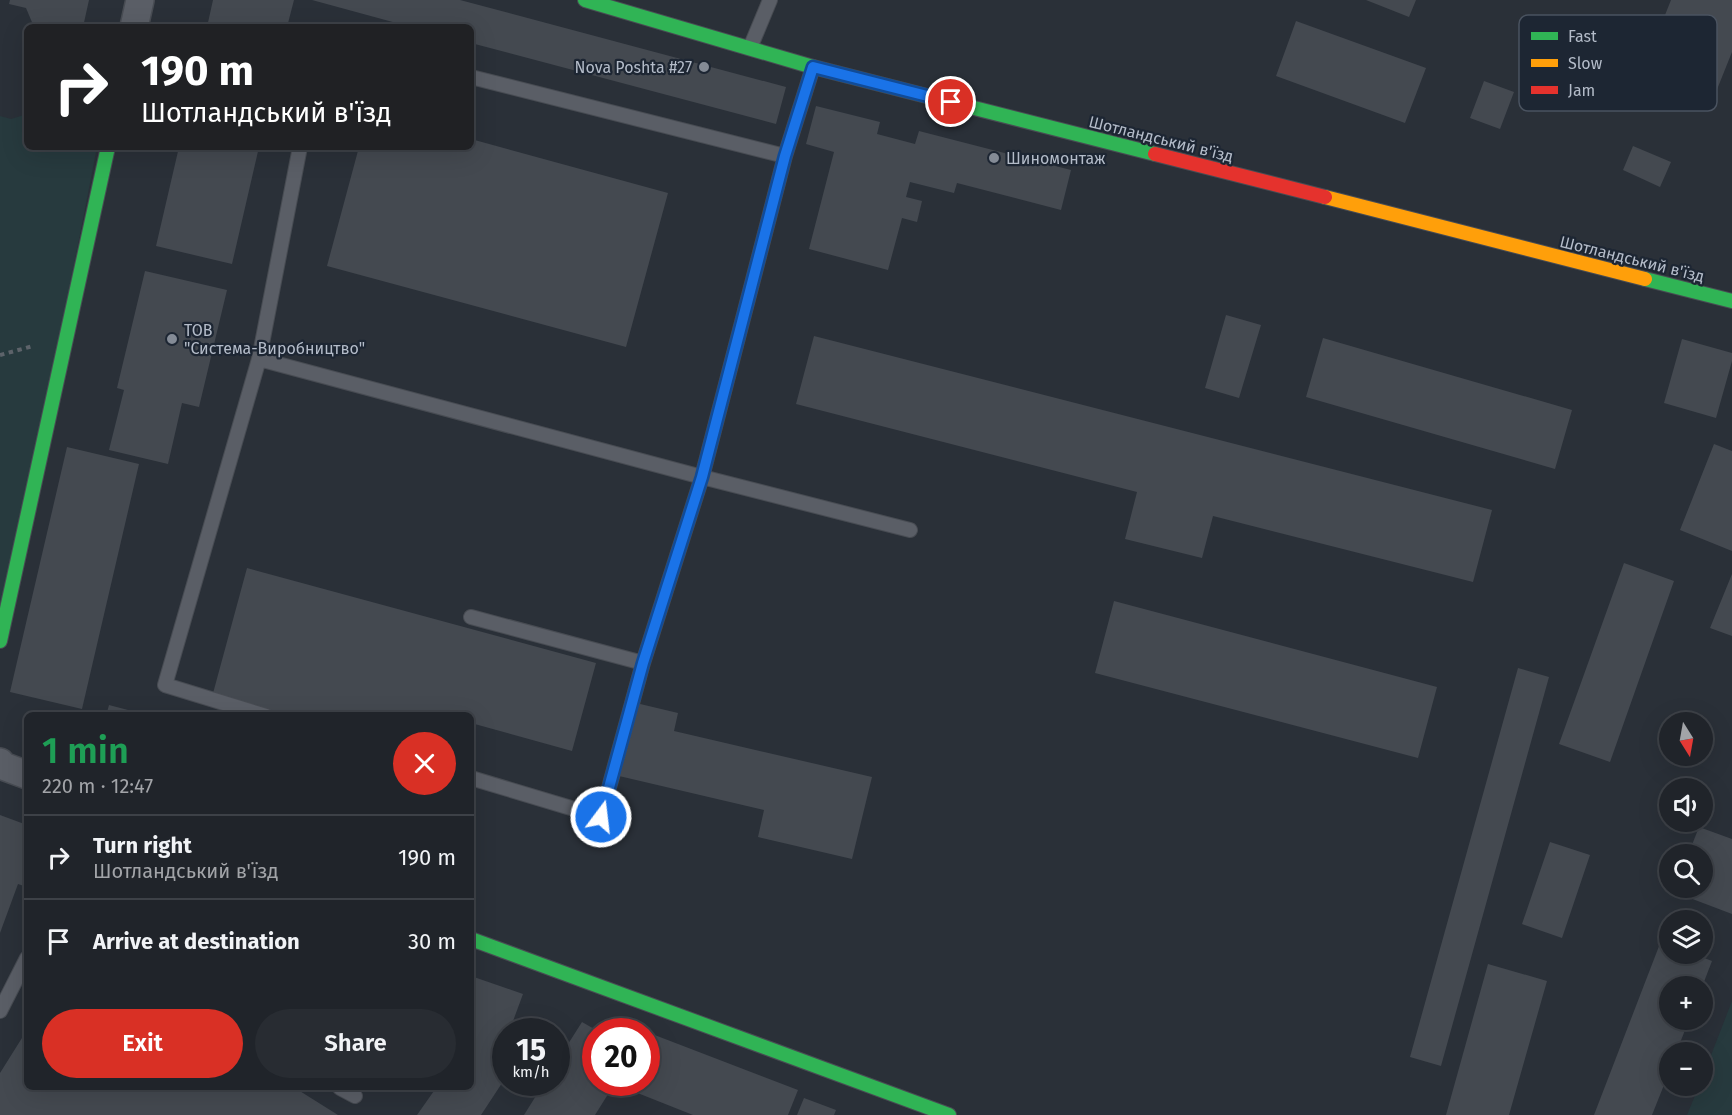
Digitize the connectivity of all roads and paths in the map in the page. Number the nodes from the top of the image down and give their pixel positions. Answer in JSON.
{"nodes":[{"id":1,"x":140,"y":0,"type":"edge"},
{"id":2,"x":585,"y":0,"type":"edge"},
{"id":3,"x":770,"y":0,"type":"edge"},
{"id":4,"x":135,"y":24,"type":"edge"},
{"id":5,"x":750,"y":48,"type":"junction"},
{"id":6,"x":813,"y":67,"type":"junction"},
{"id":7,"x":474,"y":78,"type":"edge"},
{"id":8,"x":107,"y":150,"type":"edge"},
{"id":9,"x":299,"y":150,"type":"edge"},
{"id":10,"x":785,"y":156,"type":"junction"},
{"id":11,"x":1732,"y":301,"type":"edge"},
{"id":12,"x":259,"y":359,"type":"junction"},
{"id":13,"x":702,"y":477,"type":"junction"},
{"id":14,"x":910,"y":530,"type":"dead end"},
{"id":15,"x":471,"y":617,"type":"dead end"},
{"id":16,"x":0,"y":641,"type":"edge"},
{"id":17,"x":643,"y":663,"type":"junction"},
{"id":18,"x":253,"y":712,"type":"edge"},
{"id":19,"x":474,"y":779,"type":"edge"},
{"id":20,"x":474,"y":940,"type":"edge"},
{"id":21,"x":24,"y":964,"type":"edge"},
{"id":22,"x":0,"y":1011,"type":"edge"},
{"id":23,"x":344,"y":1090,"type":"edge"},
{"id":24,"x":355,"y":1096,"type":"dead end"},
{"id":25,"x":949,"y":1115,"type":"edge"}],
"edges":[{"from":1,"to":4,"type":"street"},
{"from":2,"to":5,"type":"street","name":"Шотландський в'їзд"},
{"from":3,"to":5,"type":"lane"},
{"from":5,"to":6,"type":"street","name":"Шотландський в'їзд"},
{"from":6,"to":10,"type":"lane"},
{"from":6,"to":11,"type":"street","name":"Шотландський в'їзд"},
{"from":7,"to":10,"type":"lane"},
{"from":8,"to":16,"type":"street"},
{"from":9,"to":12,"type":"lane"},
{"from":10,"to":13,"type":"lane"},
{"from":12,"to":13,"type":"lane"},
{"from":12,"to":18,"type":"lane"},
{"from":13,"to":14,"type":"lane"},
{"from":13,"to":17,"type":"lane"},
{"from":15,"to":17,"type":"lane"},
{"from":17,"to":19,"type":"lane"},
{"from":20,"to":25,"type":"street"},
{"from":21,"to":22,"type":"lane"},
{"from":23,"to":24,"type":"lane"}]}
